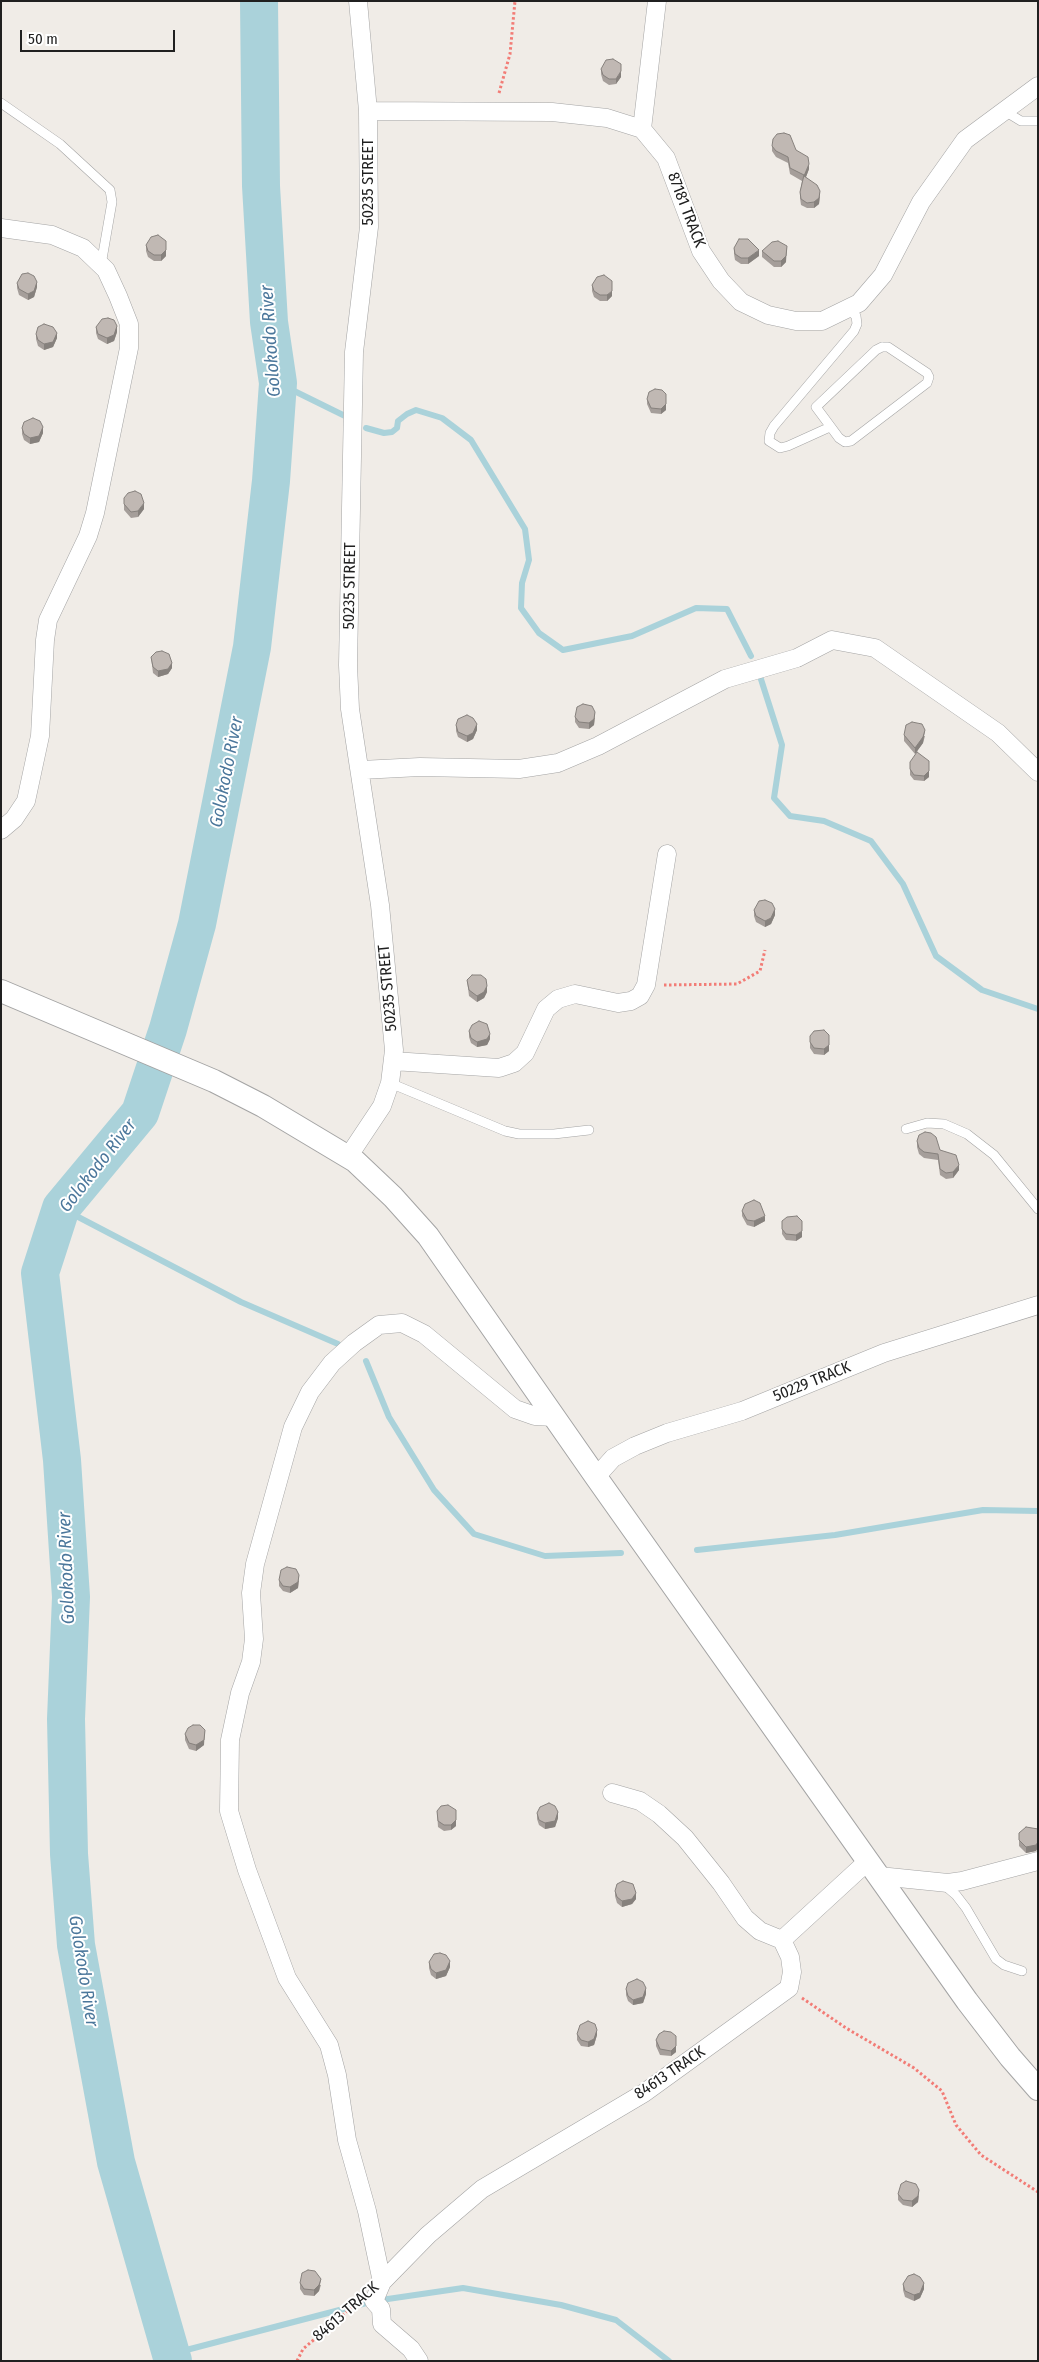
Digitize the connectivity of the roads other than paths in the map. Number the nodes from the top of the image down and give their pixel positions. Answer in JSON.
{"nodes":[{"id":1,"x":358,"y":1,"type":"edge"},
{"id":2,"x":657,"y":1,"type":"edge"},
{"id":3,"x":1038,"y":86,"type":"edge"},
{"id":4,"x":1,"y":103,"type":"edge"},
{"id":5,"x":1003,"y":110,"type":"junction"},
{"id":6,"x":368,"y":111,"type":"junction"},
{"id":7,"x":1038,"y":121,"type":"edge"},
{"id":8,"x":642,"y":129,"type":"junction"},
{"id":9,"x":1,"y":228,"type":"edge"},
{"id":10,"x":101,"y":265,"type":"junction"},
{"id":11,"x":848,"y":309,"type":"junction"},
{"id":12,"x":830,"y":427,"type":"junction"},
{"id":13,"x":361,"y":770,"type":"junction"},
{"id":14,"x":1038,"y":772,"type":"edge"},
{"id":15,"x":1,"y":830,"type":"edge"},
{"id":16,"x":667,"y":854,"type":"dead end"},
{"id":17,"x":1,"y":991,"type":"edge"},
{"id":18,"x":393,"y":1061,"type":"junction"},
{"id":19,"x":390,"y":1083,"type":"junction"},
{"id":20,"x":906,"y":1129,"type":"dead end"},
{"id":21,"x":589,"y":1130,"type":"dead end"},
{"id":22,"x":348,"y":1157,"type":"junction"},
{"id":23,"x":1038,"y":1209,"type":"edge"},
{"id":24,"x":1038,"y":1305,"type":"edge"},
{"id":25,"x":554,"y":1417,"type":"junction"},
{"id":26,"x":596,"y":1477,"type":"junction"},
{"id":27,"x":612,"y":1793,"type":"dead end"},
{"id":28,"x":1038,"y":1861,"type":"edge"},
{"id":29,"x":873,"y":1868,"type":"junction"},
{"id":30,"x":940,"y":1882,"type":"junction"},
{"id":31,"x":782,"y":1940,"type":"junction"},
{"id":32,"x":1022,"y":1971,"type":"dead end"},
{"id":33,"x":1038,"y":2089,"type":"edge"},
{"id":34,"x":382,"y":2282,"type":"junction"},
{"id":35,"x":419,"y":2361,"type":"edge"}],
"edges":[{"from":1,"to":6,"type":"street","name":"50235 STREET"},
{"from":2,"to":8,"type":"street"},
{"from":3,"to":5,"type":"street","name":"87181 TRACK"},
{"from":4,"to":10,"type":"lane"},
{"from":5,"to":7,"type":"lane"},
{"from":5,"to":11,"type":"street","name":"87181 TRACK"},
{"from":6,"to":8,"type":"street"},
{"from":6,"to":13,"type":"street","name":"50235 STREET"},
{"from":8,"to":11,"type":"street","name":"87181 TRACK"},
{"from":9,"to":10,"type":"street"},
{"from":10,"to":15,"type":"street"},
{"from":11,"to":12,"type":"lane"},
{"from":12,"to":12,"type":"lane"},
{"from":13,"to":14,"type":"street"},
{"from":13,"to":18,"type":"street","name":"50235 STREET"},
{"from":16,"to":18,"type":"street"},
{"from":17,"to":22,"type":"street"},
{"from":18,"to":19,"type":"street","name":"50235 STREET"},
{"from":19,"to":21,"type":"lane"},
{"from":19,"to":22,"type":"street","name":"50235 STREET"},
{"from":20,"to":23,"type":"lane"},
{"from":22,"to":25,"type":"street"},
{"from":24,"to":26,"type":"street","name":"50229 TRACK"},
{"from":25,"to":26,"type":"street"},
{"from":25,"to":34,"type":"street"},
{"from":26,"to":29,"type":"street"},
{"from":27,"to":31,"type":"street"},
{"from":28,"to":30,"type":"street"},
{"from":29,"to":30,"type":"street"},
{"from":29,"to":31,"type":"street"},
{"from":29,"to":33,"type":"street"},
{"from":30,"to":32,"type":"lane"},
{"from":31,"to":34,"type":"street","name":"84613 TRACK"},
{"from":34,"to":35,"type":"street"}]}
